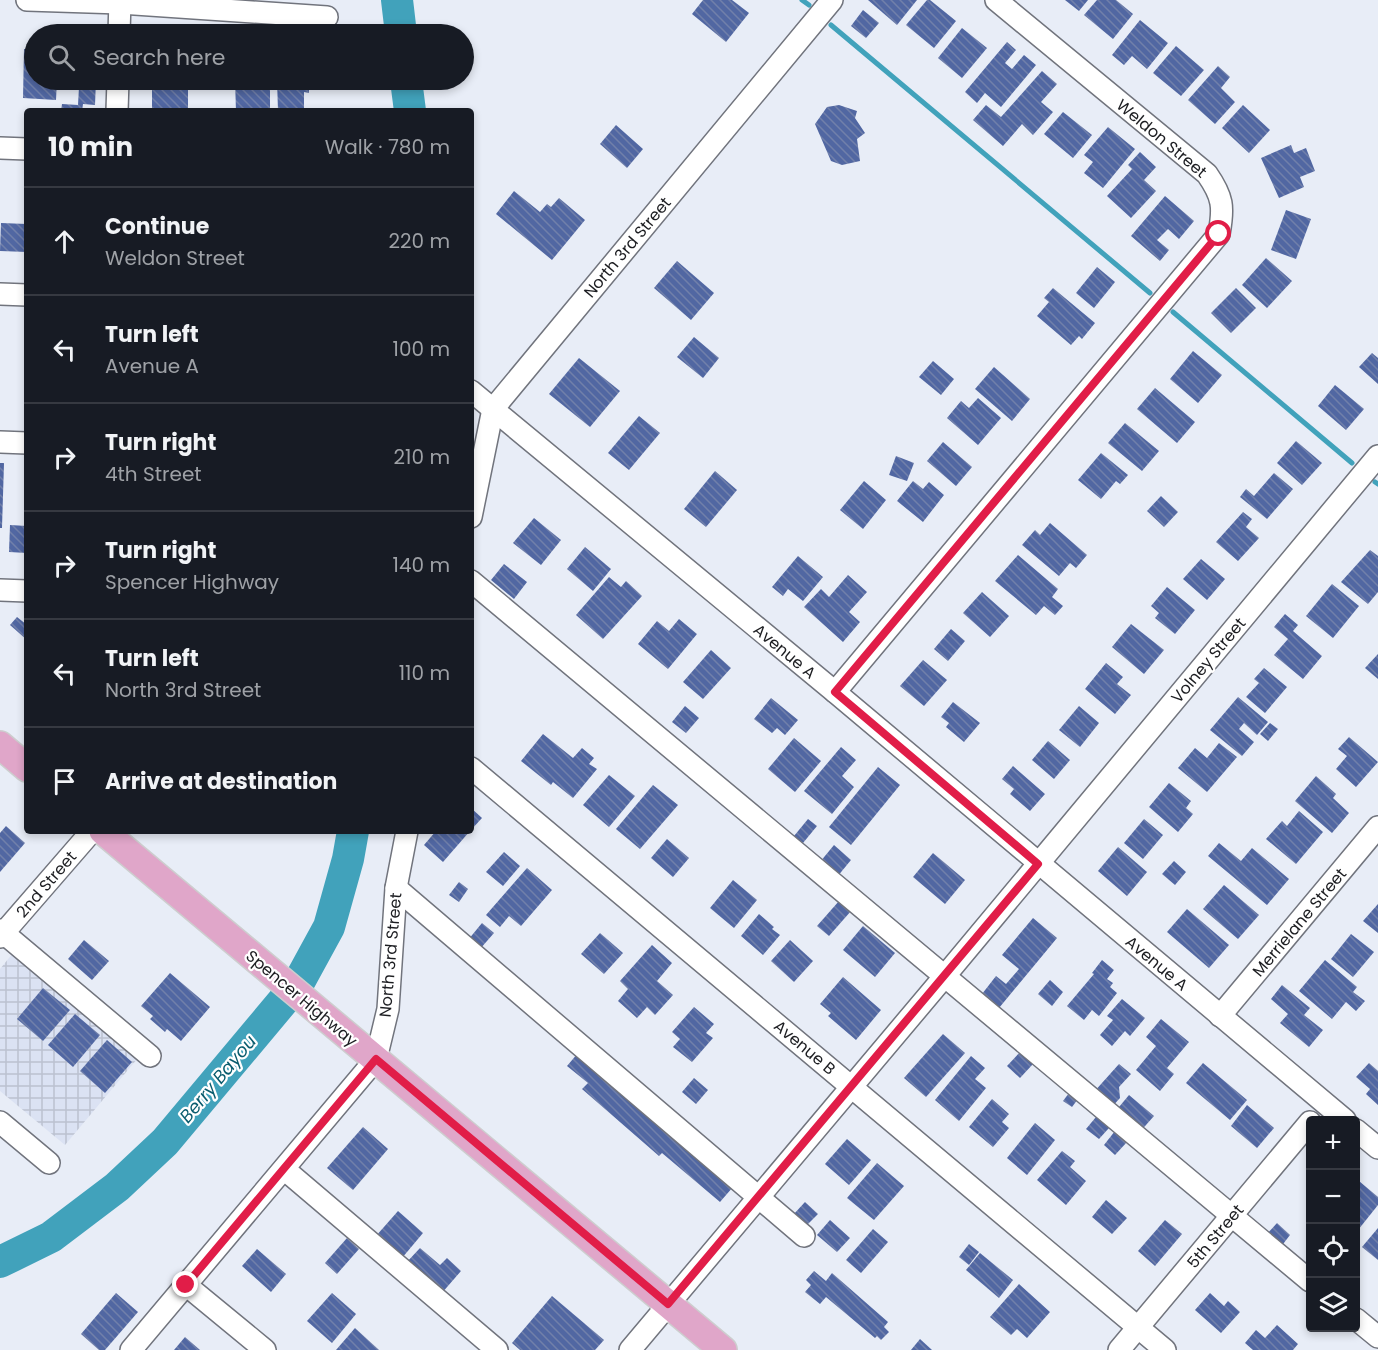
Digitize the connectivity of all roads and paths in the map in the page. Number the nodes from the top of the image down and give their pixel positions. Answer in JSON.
{"nodes":[{"id":1,"x":27,"y":0,"type":"edge"},
{"id":2,"x":832,"y":0,"type":"edge"},
{"id":3,"x":996,"y":0,"type":"edge"},
{"id":4,"x":120,"y":1,"type":"edge"},
{"id":5,"x":327,"y":17,"type":"dead end"},
{"id":6,"x":119,"y":24,"type":"edge"},
{"id":7,"x":118,"y":90,"type":"edge"},
{"id":8,"x":117,"y":108,"type":"edge"},
{"id":9,"x":0,"y":148,"type":"edge"},
{"id":10,"x":24,"y":148,"type":"edge"},
{"id":11,"x":0,"y":294,"type":"edge"},
{"id":12,"x":24,"y":295,"type":"edge"},
{"id":13,"x":474,"y":394,"type":"edge"},
{"id":14,"x":493,"y":409,"type":"junction"},
{"id":15,"x":0,"y":442,"type":"edge"},
{"id":16,"x":24,"y":443,"type":"edge"},
{"id":17,"x":1378,"y":456,"type":"edge"},
{"id":18,"x":474,"y":503,"type":"edge"},
{"id":19,"x":474,"y":584,"type":"edge"},
{"id":20,"x":0,"y":590,"type":"edge"},
{"id":21,"x":24,"y":591,"type":"edge"},
{"id":22,"x":835,"y":692,"type":"junction"},
{"id":23,"x":0,"y":746,"type":"edge"},
{"id":24,"x":24,"y":766,"type":"edge"},
{"id":25,"x":474,"y":771,"type":"edge"},
{"id":26,"x":1378,"y":827,"type":"edge"},
{"id":27,"x":89,"y":834,"type":"edge"},
{"id":28,"x":406,"y":834,"type":"edge"},
{"id":29,"x":115,"y":835,"type":"edge"},
{"id":30,"x":1038,"y":864,"type":"junction"},
{"id":31,"x":396,"y":888,"type":"junction"},
{"id":32,"x":1,"y":934,"type":"edge"},
{"id":33,"x":944,"y":977,"type":"junction"},
{"id":34,"x":1220,"y":1016,"type":"junction"},
{"id":35,"x":150,"y":1056,"type":"dead end"},
{"id":36,"x":376,"y":1059,"type":"junction"},
{"id":37,"x":852,"y":1087,"type":"junction"},
{"id":38,"x":1316,"y":1116,"type":"edge"},
{"id":39,"x":0,"y":1122,"type":"edge"},
{"id":40,"x":1306,"y":1128,"type":"edge"},
{"id":41,"x":1360,"y":1133,"type":"edge"},
{"id":42,"x":1378,"y":1148,"type":"edge"},
{"id":43,"x":49,"y":1163,"type":"dead end"},
{"id":44,"x":284,"y":1169,"type":"junction"},
{"id":45,"x":759,"y":1198,"type":"junction"},
{"id":46,"x":1232,"y":1216,"type":"junction"},
{"id":47,"x":804,"y":1236,"type":"dead end"},
{"id":48,"x":1307,"y":1278,"type":"edge"},
{"id":49,"x":186,"y":1285,"type":"junction"},
{"id":50,"x":668,"y":1304,"type":"junction"},
{"id":51,"x":1360,"y":1322,"type":"edge"},
{"id":52,"x":1138,"y":1327,"type":"junction"},
{"id":53,"x":1378,"y":1337,"type":"edge"},
{"id":54,"x":131,"y":1350,"type":"edge"},
{"id":55,"x":264,"y":1350,"type":"edge"},
{"id":56,"x":497,"y":1350,"type":"edge"},
{"id":57,"x":630,"y":1350,"type":"edge"},
{"id":58,"x":723,"y":1350,"type":"edge"},
{"id":59,"x":1119,"y":1350,"type":"edge"},
{"id":60,"x":1165,"y":1350,"type":"edge"}],
"edges":[{"from":1,"to":4,"type":"street"},
{"from":2,"to":14,"type":"street","name":"North 3rd Street"},
{"from":3,"to":22,"type":"street","name":"Weldon Street"},
{"from":4,"to":5,"type":"street"},
{"from":4,"to":6,"type":"street"},
{"from":7,"to":8,"type":"street"},
{"from":9,"to":10,"type":"street"},
{"from":11,"to":12,"type":"street"},
{"from":13,"to":14,"type":"street","name":"Avenue A"},
{"from":14,"to":18,"type":"street","name":"North 3rd Street"},
{"from":14,"to":22,"type":"street","name":"Avenue A"},
{"from":15,"to":16,"type":"street"},
{"from":17,"to":30,"type":"street","name":"Volney Street"},
{"from":19,"to":33,"type":"street"},
{"from":20,"to":21,"type":"street"},
{"from":22,"to":30,"type":"street","name":"Avenue A"},
{"from":23,"to":24,"type":"main road"},
{"from":25,"to":37,"type":"street","name":"Avenue B"},
{"from":26,"to":34,"type":"street","name":"Merrielane Street"},
{"from":27,"to":32,"type":"street","name":"2nd Street"},
{"from":28,"to":31,"type":"street","name":"North 3rd Street"},
{"from":29,"to":36,"type":"main road","name":"Spencer Highway"},
{"from":30,"to":33,"type":"street","name":"Volney Street"},
{"from":30,"to":34,"type":"street","name":"Avenue A"},
{"from":31,"to":36,"type":"street","name":"North 3rd Street"},
{"from":31,"to":45,"type":"street"},
{"from":32,"to":35,"type":"street"},
{"from":33,"to":37,"type":"street","name":"Volney Street"},
{"from":33,"to":46,"type":"street"},
{"from":34,"to":38,"type":"street","name":"Avenue A"},
{"from":36,"to":44,"type":"street","name":"North 3rd Street"},
{"from":36,"to":50,"type":"main road","name":"Spencer Highway"},
{"from":37,"to":45,"type":"street","name":"Volney Street"},
{"from":37,"to":52,"type":"street","name":"Avenue B"},
{"from":39,"to":43,"type":"street"},
{"from":40,"to":46,"type":"street","name":"5th Street"},
{"from":41,"to":42,"type":"street"},
{"from":44,"to":49,"type":"street","name":"North 3rd Street"},
{"from":44,"to":56,"type":"street"},
{"from":45,"to":47,"type":"street"},
{"from":45,"to":50,"type":"street","name":"Volney Street"},
{"from":46,"to":48,"type":"street"},
{"from":46,"to":52,"type":"street","name":"5th Street"},
{"from":49,"to":54,"type":"street","name":"North 3rd Street"},
{"from":49,"to":55,"type":"street"},
{"from":50,"to":57,"type":"street","name":"Volney Street"},
{"from":50,"to":58,"type":"main road","name":"Spencer Highway"},
{"from":51,"to":53,"type":"street"},
{"from":52,"to":59,"type":"street","name":"5th Street"},
{"from":52,"to":60,"type":"street","name":"Avenue B"}]}
